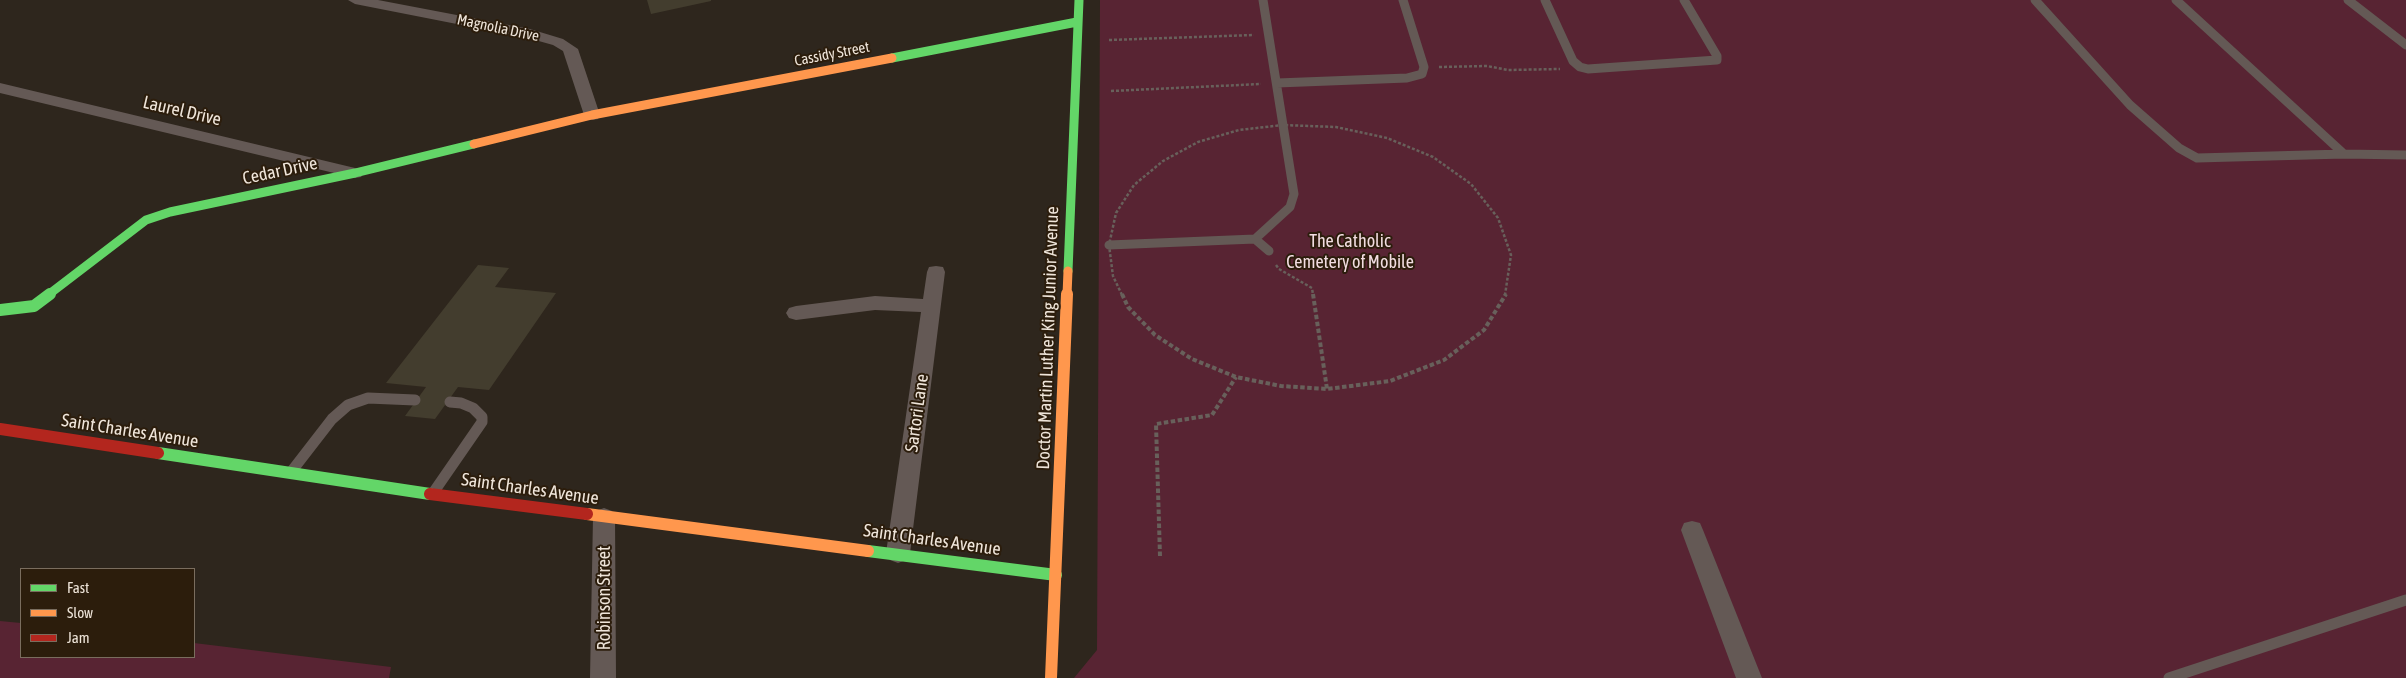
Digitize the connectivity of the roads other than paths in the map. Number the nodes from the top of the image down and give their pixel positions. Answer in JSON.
{"nodes":[{"id":1,"x":355,"y":0,"type":"edge"},
{"id":2,"x":1079,"y":0,"type":"edge"},
{"id":3,"x":1263,"y":0,"type":"edge"},
{"id":4,"x":1404,"y":0,"type":"edge"},
{"id":5,"x":1545,"y":0,"type":"edge"},
{"id":6,"x":1684,"y":0,"type":"edge"},
{"id":7,"x":2035,"y":0,"type":"edge"},
{"id":8,"x":2176,"y":0,"type":"edge"},
{"id":9,"x":2348,"y":0,"type":"edge"},
{"id":10,"x":1077,"y":22,"type":"junction"},
{"id":11,"x":2406,"y":45,"type":"edge"},
{"id":12,"x":1277,"y":83,"type":"junction"},
{"id":13,"x":0,"y":88,"type":"edge"},
{"id":14,"x":592,"y":115,"type":"junction"},
{"id":15,"x":2344,"y":154,"type":"junction"},
{"id":16,"x":2406,"y":154,"type":"edge"},
{"id":17,"x":355,"y":172,"type":"junction"},
{"id":18,"x":1255,"y":239,"type":"junction"},
{"id":19,"x":1109,"y":246,"type":"road end"},
{"id":20,"x":1268,"y":251,"type":"road end"},
{"id":21,"x":936,"y":272,"type":"dead end"},
{"id":22,"x":931,"y":306,"type":"junction"},
{"id":23,"x":0,"y":310,"type":"edge"},
{"id":24,"x":796,"y":313,"type":"dead end"},
{"id":25,"x":415,"y":400,"type":"dead end"},
{"id":26,"x":450,"y":402,"type":"dead end"},
{"id":27,"x":0,"y":428,"type":"edge"},
{"id":28,"x":290,"y":473,"type":"junction"},
{"id":29,"x":433,"y":494,"type":"junction"},
{"id":30,"x":604,"y":517,"type":"junction"},
{"id":31,"x":1692,"y":530,"type":"dead end"},
{"id":32,"x":898,"y":553,"type":"junction"},
{"id":33,"x":1056,"y":575,"type":"junction"},
{"id":34,"x":2406,"y":600,"type":"edge"},
{"id":35,"x":603,"y":678,"type":"edge"},
{"id":36,"x":1051,"y":678,"type":"edge"},
{"id":37,"x":1749,"y":678,"type":"edge"},
{"id":38,"x":2169,"y":678,"type":"edge"}],
"edges":[{"from":1,"to":14,"type":"street","name":"Magnolia Drive"},
{"from":2,"to":10,"type":"street","name":"Doctor Martin Luther King Junior Avenue"},
{"from":3,"to":12,"type":"lane"},
{"from":4,"to":12,"type":"lane"},
{"from":5,"to":6,"type":"lane"},
{"from":7,"to":15,"type":"lane"},
{"from":8,"to":15,"type":"lane"},
{"from":9,"to":11,"type":"lane"},
{"from":10,"to":14,"type":"street","name":"Cassidy Street"},
{"from":10,"to":33,"type":"street","name":"Doctor Martin Luther King Junior Avenue"},
{"from":12,"to":18,"type":"lane"},
{"from":13,"to":17,"type":"street","name":"Laurel Drive"},
{"from":14,"to":17,"type":"street","name":"Cedar Drive"},
{"from":15,"to":16,"type":"lane"},
{"from":17,"to":23,"type":"street","name":"Cedar Drive"},
{"from":18,"to":19,"type":"lane"},
{"from":18,"to":20,"type":"lane"},
{"from":21,"to":22,"type":"street","name":"Sartori Lane"},
{"from":22,"to":24,"type":"street"},
{"from":22,"to":32,"type":"street","name":"Sartori Lane"},
{"from":25,"to":28,"type":"lane"},
{"from":26,"to":29,"type":"lane"},
{"from":27,"to":28,"type":"street","name":"Saint Charles Avenue"},
{"from":28,"to":29,"type":"street","name":"Saint Charles Avenue"},
{"from":29,"to":30,"type":"street","name":"Saint Charles Avenue"},
{"from":30,"to":32,"type":"street","name":"Saint Charles Avenue"},
{"from":30,"to":35,"type":"street","name":"Robinson Street"},
{"from":31,"to":37,"type":"street"},
{"from":32,"to":33,"type":"street","name":"Saint Charles Avenue"},
{"from":33,"to":36,"type":"street","name":"Doctor Martin Luther King Junior Avenue"},
{"from":34,"to":38,"type":"lane"}]}
